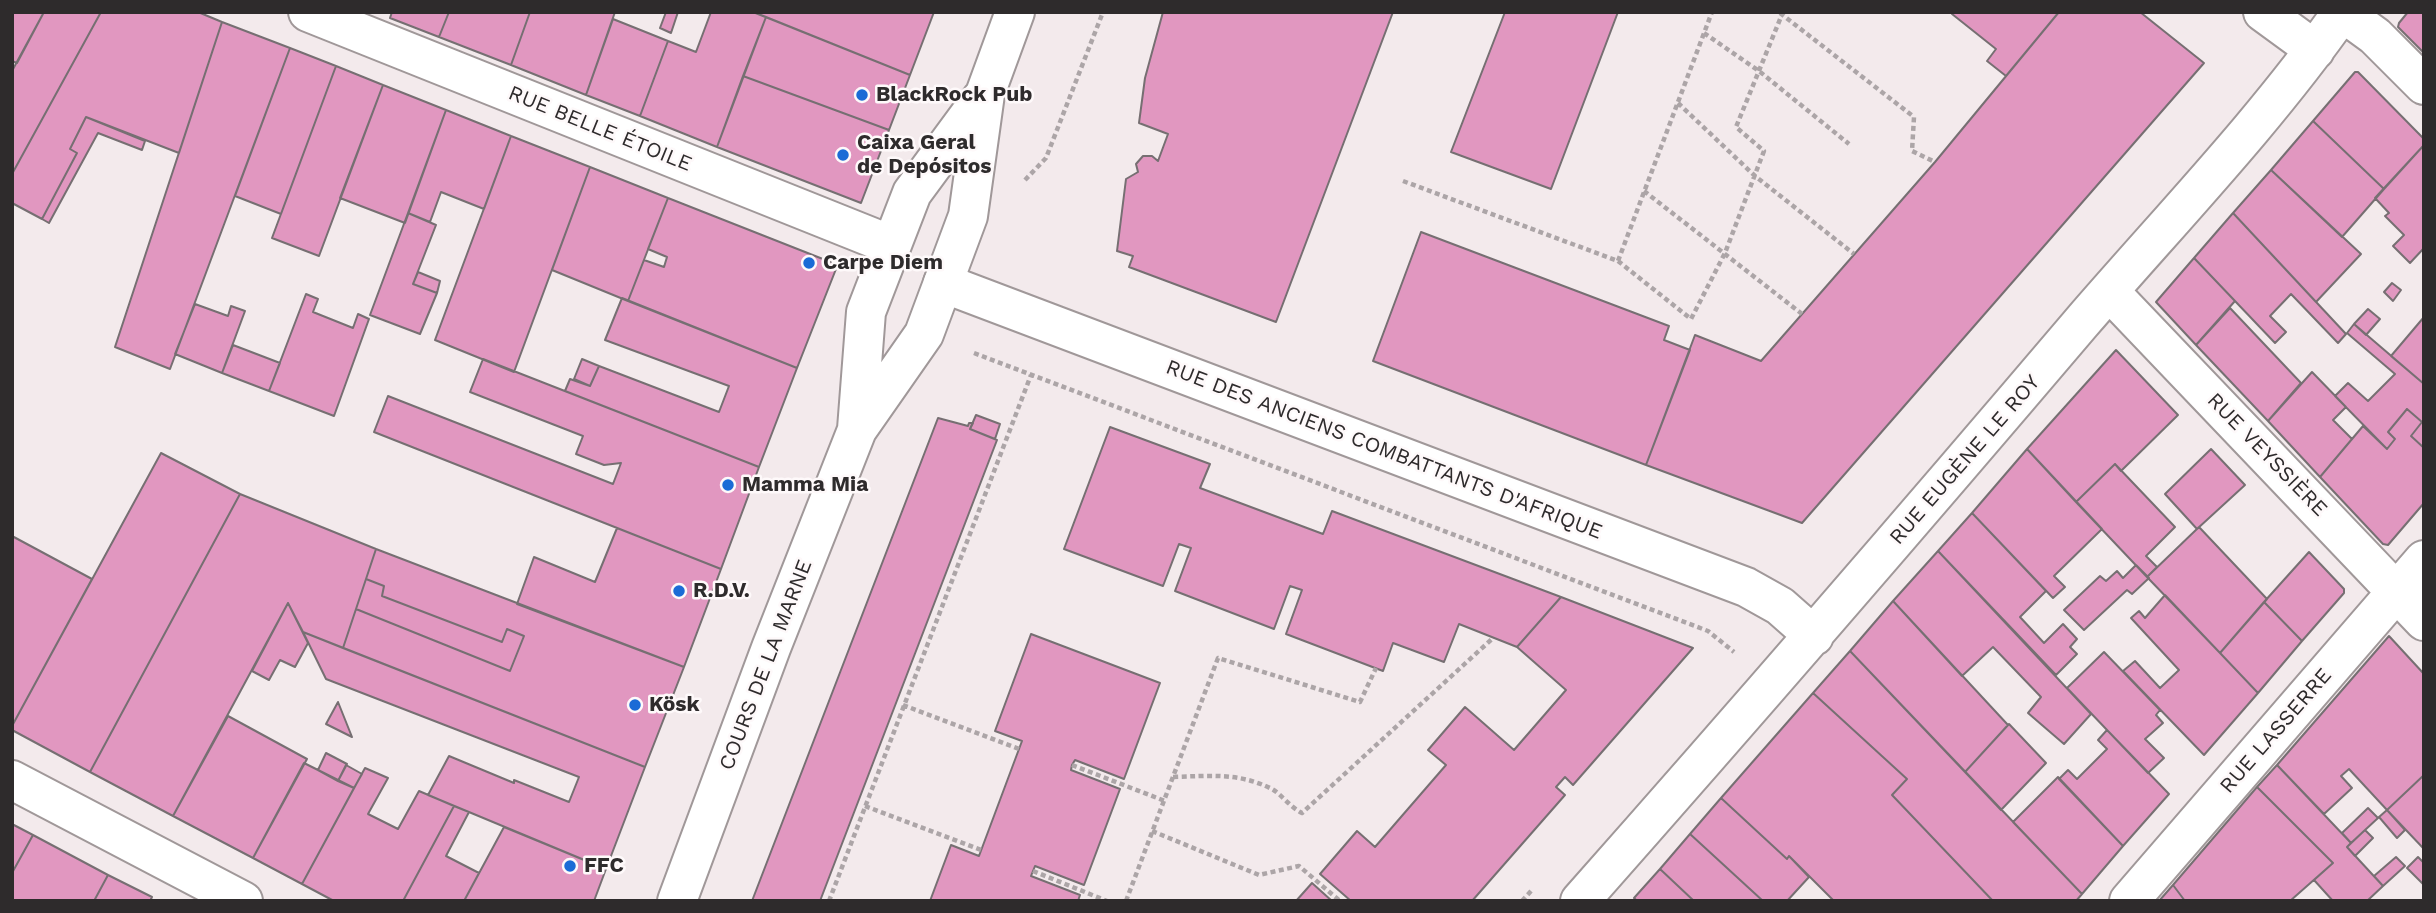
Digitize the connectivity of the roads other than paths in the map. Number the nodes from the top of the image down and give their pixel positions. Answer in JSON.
{"nodes":[{"id":1,"x":308,"y":12,"type":"edge"},
{"id":2,"x":1015,"y":12,"type":"edge"},
{"id":3,"x":2263,"y":12,"type":"edge"},
{"id":4,"x":2342,"y":12,"type":"edge"},
{"id":5,"x":2315,"y":50,"type":"junction"},
{"id":6,"x":2424,"y":85,"type":"edge"},
{"id":7,"x":985,"y":93,"type":"junction"},
{"id":8,"x":891,"y":245,"type":"junction"},
{"id":9,"x":943,"y":283,"type":"junction"},
{"id":10,"x":2109,"y":290,"type":"junction"},
{"id":11,"x":857,"y":430,"type":"junction"},
{"id":12,"x":2424,"y":561,"type":"edge"},
{"id":13,"x":2397,"y":592,"type":"junction"},
{"id":14,"x":2424,"y":621,"type":"edge"},
{"id":15,"x":1814,"y":636,"type":"junction"},
{"id":16,"x":12,"y":780,"type":"edge"},
{"id":17,"x":243,"y":901,"type":"edge"},
{"id":18,"x":677,"y":901,"type":"edge"},
{"id":19,"x":1580,"y":901,"type":"edge"},
{"id":20,"x":2129,"y":901,"type":"edge"}],
"edges":[{"from":1,"to":8,"type":"street","name":"RUE BELLE ÉTOILE"},
{"from":2,"to":7,"type":"street","name":"COURS DE LA MARNE"},
{"from":3,"to":5,"type":"street"},
{"from":4,"to":5,"type":"street","name":"RUE EUGÈNE LE ROY"},
{"from":4,"to":6,"type":"street"},
{"from":5,"to":10,"type":"street","name":"RUE EUGÈNE LE ROY"},
{"from":7,"to":8,"type":"street","name":"COURS DE LA MARNE"},
{"from":7,"to":9,"type":"street","name":"COURS DE LA MARNE"},
{"from":8,"to":11,"type":"street","name":"COURS DE LA MARNE"},
{"from":9,"to":11,"type":"street","name":"COURS DE LA MARNE"},
{"from":9,"to":15,"type":"street","name":"RUE DES ANCIENS COMBATTANTS D'AFRIQUE"},
{"from":10,"to":13,"type":"street","name":"RUE VEYSSIÈRE"},
{"from":10,"to":15,"type":"street","name":"RUE EUGÈNE LE ROY"},
{"from":11,"to":18,"type":"street","name":"COURS DE LA MARNE"},
{"from":12,"to":13,"type":"street","name":"RUE LASSERRE"},
{"from":13,"to":14,"type":"street","name":"RUE VEYSSIÈRE"},
{"from":13,"to":20,"type":"street","name":"RUE LASSERRE"},
{"from":15,"to":19,"type":"street","name":"RUE EUGÈNE LE ROY"},
{"from":16,"to":17,"type":"street"}]}
